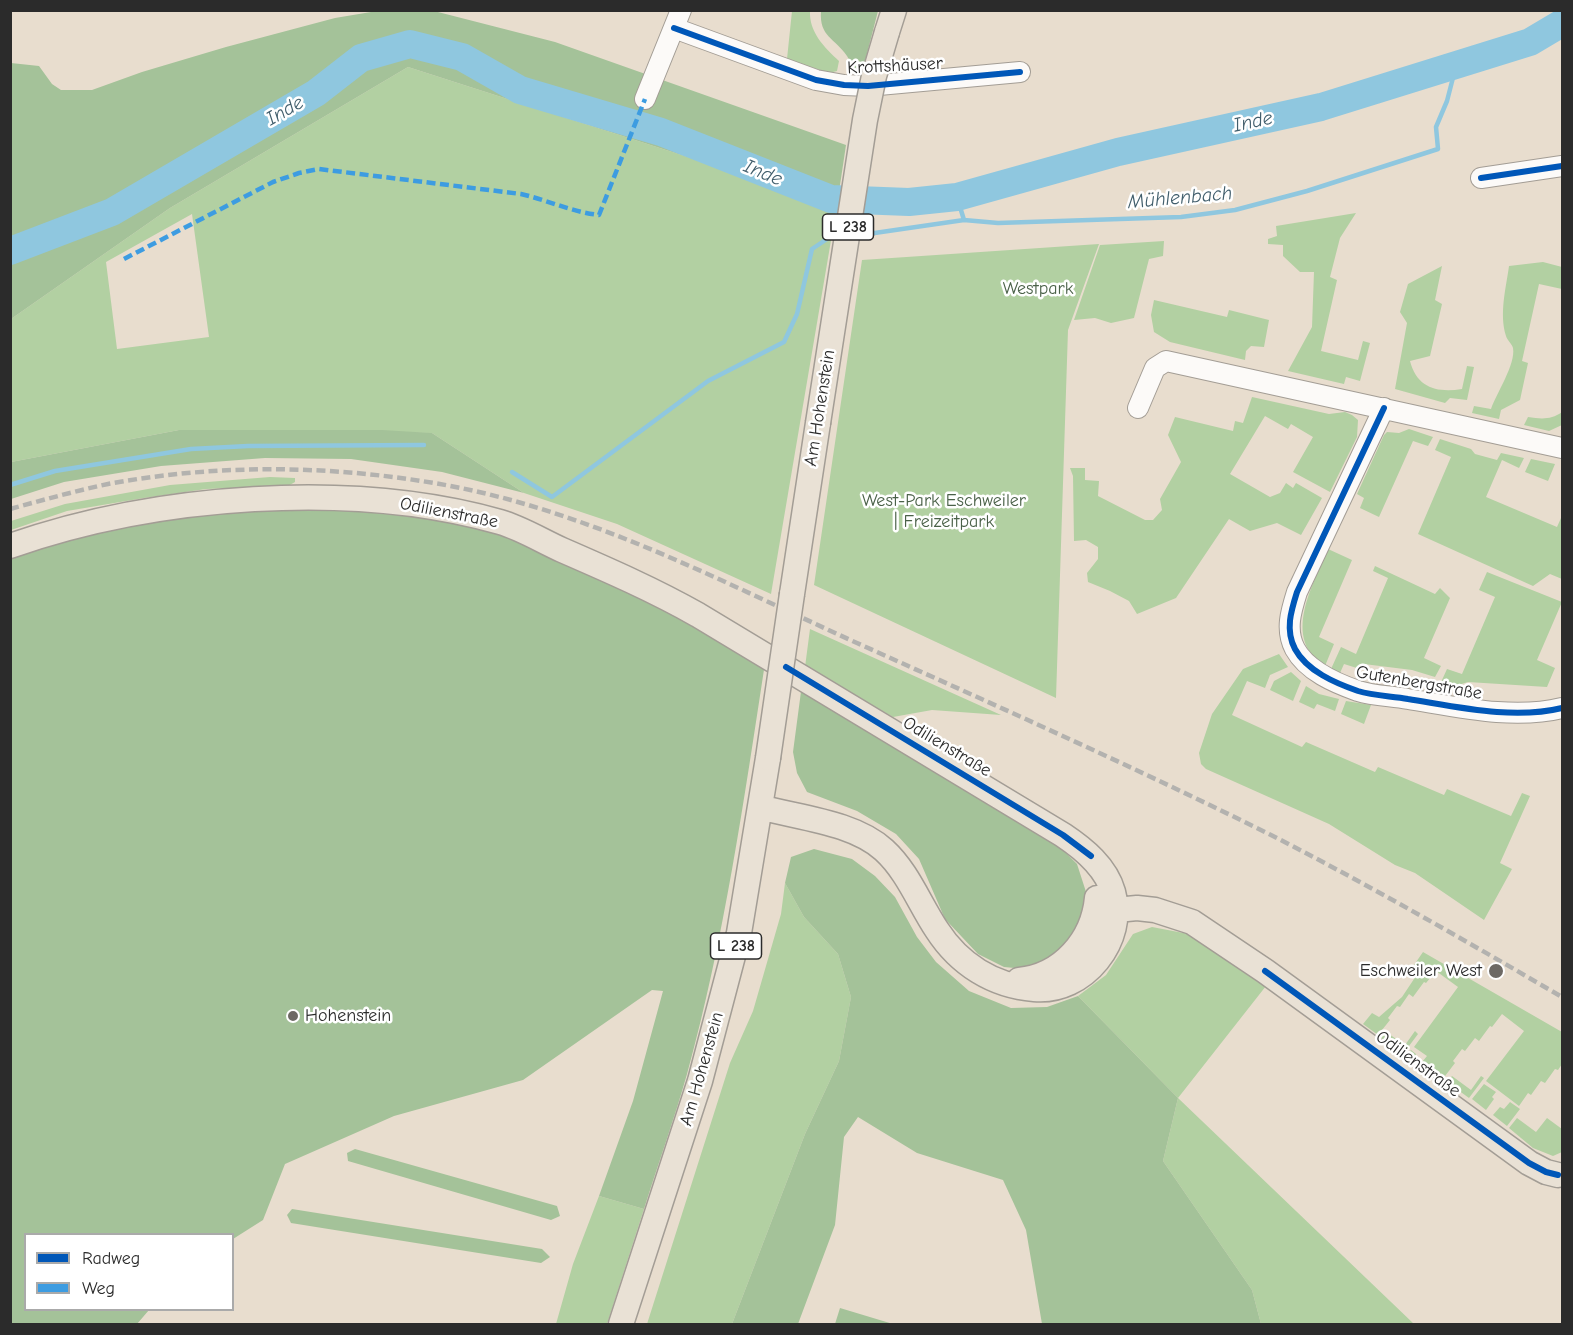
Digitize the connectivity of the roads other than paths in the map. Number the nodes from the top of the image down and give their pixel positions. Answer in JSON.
{"nodes":[{"id":1,"x":677,"y":19,"type":"edge"},
{"id":2,"x":891,"y":21,"type":"edge"},
{"id":3,"x":1020,"y":72,"type":"dead end"},
{"id":4,"x":645,"y":99,"type":"dead end"},
{"id":5,"x":1563,"y":166,"type":"edge"},
{"id":6,"x":1481,"y":178,"type":"dead end"},
{"id":7,"x":1138,"y":408,"type":"dead end"},
{"id":8,"x":1384,"y":408,"type":"junction"},
{"id":9,"x":1563,"y":448,"type":"edge"},
{"id":10,"x":10,"y":546,"type":"edge"},
{"id":11,"x":1563,"y":708,"type":"edge"},
{"id":12,"x":760,"y":807,"type":"junction"},
{"id":13,"x":1106,"y":911,"type":"junction"},
{"id":14,"x":1561,"y":1178,"type":"edge"},
{"id":15,"x":621,"y":1324,"type":"edge"}],
"edges":[{"from":1,"to":3,"type":"street","name":"Krottshäuser"},
{"from":1,"to":4,"type":"street"},
{"from":2,"to":12,"type":"main road","name":"Am Hohenstein","number":"L 238","bridge":true},
{"from":5,"to":6,"type":"street"},
{"from":7,"to":8,"type":"street"},
{"from":8,"to":9,"type":"street"},
{"from":8,"to":11,"type":"street","name":"Gutenbergstraße"},
{"from":10,"to":13,"type":"main road","name":"Odilienstraße"},
{"from":12,"to":13,"type":"main road"},
{"from":12,"to":15,"type":"main road","name":"Am Hohenstein","number":"L 238"},
{"from":13,"to":14,"type":"main road","name":"Odilienstraße"}]}
